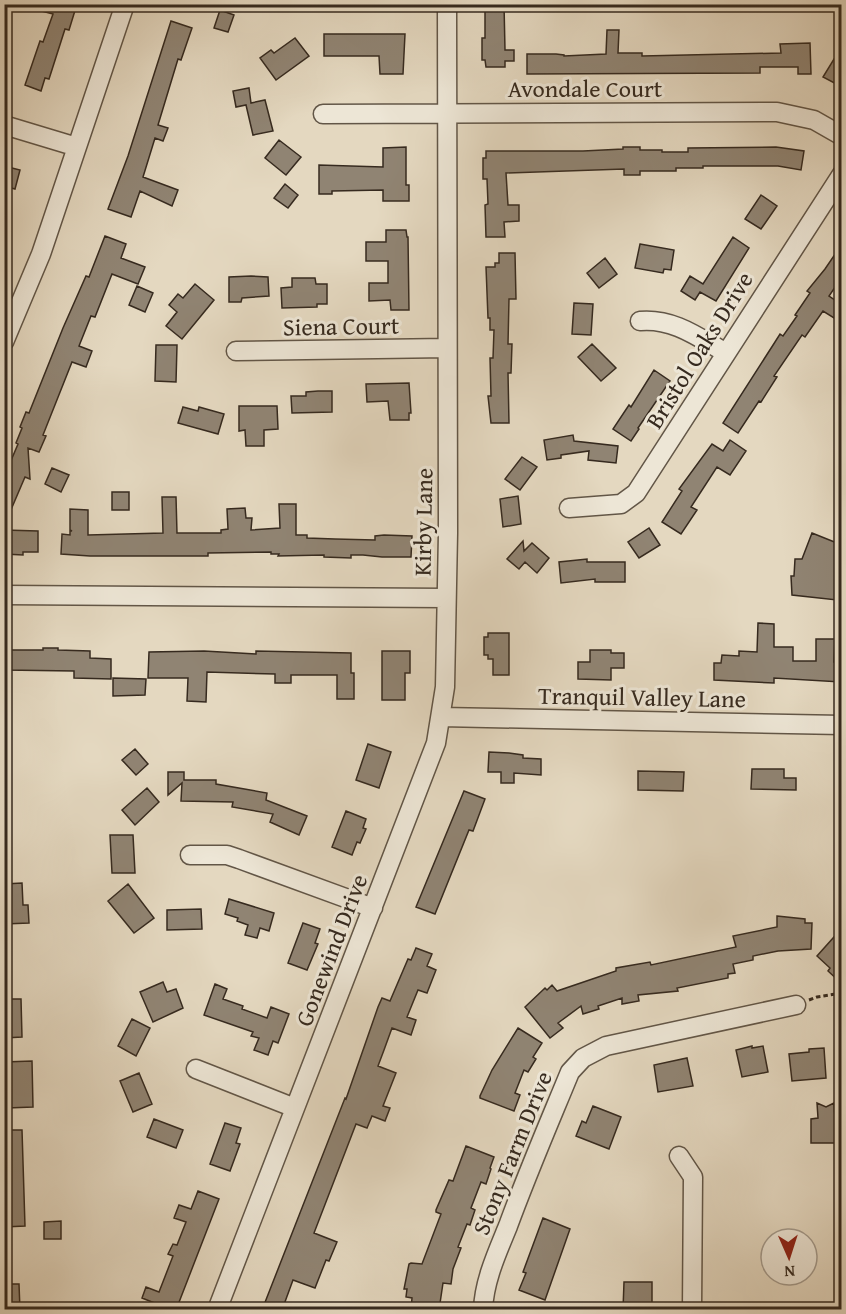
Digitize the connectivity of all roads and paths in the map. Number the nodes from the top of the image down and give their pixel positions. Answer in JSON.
{"nodes":[{"id":1,"x":125,"y":4,"type":"edge"},
{"id":2,"x":447,"y":4,"type":"edge"},
{"id":3,"x":447,"y":113,"type":"junction"},
{"id":4,"x":323,"y":114,"type":"dead end"},
{"id":5,"x":4,"y":125,"type":"edge"},
{"id":6,"x":842,"y":135,"type":"edge"},
{"id":7,"x":77,"y":147,"type":"junction"},
{"id":8,"x":842,"y":174,"type":"edge"},
{"id":9,"x":640,"y":321,"type":"dead end"},
{"id":10,"x":4,"y":342,"type":"edge"},
{"id":11,"x":447,"y":348,"type":"junction"},
{"id":12,"x":236,"y":351,"type":"dead end"},
{"id":13,"x":726,"y":353,"type":"junction"},
{"id":14,"x":569,"y":508,"type":"dead end"},
{"id":15,"x":4,"y":595,"type":"edge"},
{"id":16,"x":446,"y":598,"type":"junction"},
{"id":17,"x":441,"y":717,"type":"junction"},
{"id":18,"x":842,"y":725,"type":"edge"},
{"id":19,"x":190,"y":855,"type":"dead end"},
{"id":20,"x":373,"y":908,"type":"junction"},
{"id":21,"x":842,"y":993,"type":"edge"},
{"id":22,"x":796,"y":1005,"type":"joint"},
{"id":23,"x":196,"y":1069,"type":"dead end"},
{"id":24,"x":295,"y":1108,"type":"junction"},
{"id":25,"x":679,"y":1156,"type":"dead end"},
{"id":26,"x":217,"y":1310,"type":"edge"},
{"id":27,"x":483,"y":1310,"type":"edge"},
{"id":28,"x":692,"y":1310,"type":"edge"}],
"edges":[{"from":1,"to":7,"type":"street"},
{"from":2,"to":3,"type":"street","name":"Kirby Lane"},
{"from":3,"to":4,"type":"street","name":"Avondale Court"},
{"from":3,"to":6,"type":"street","name":"Avondale Court"},
{"from":3,"to":11,"type":"street","name":"Kirby Lane"},
{"from":5,"to":7,"type":"street"},
{"from":7,"to":10,"type":"street"},
{"from":8,"to":13,"type":"street","name":"Bristol Oaks Drive"},
{"from":9,"to":13,"type":"street"},
{"from":11,"to":12,"type":"street","name":"Siena Court"},
{"from":11,"to":16,"type":"street","name":"Kirby Lane"},
{"from":13,"to":14,"type":"street","name":"Bristol Oaks Drive"},
{"from":15,"to":16,"type":"street","name":"Kirby Lane"},
{"from":16,"to":17,"type":"street","name":"Gonewind Drive"},
{"from":17,"to":18,"type":"street","name":"Tranquil Valley Lane"},
{"from":17,"to":20,"type":"street","name":"Gonewind Drive"},
{"from":19,"to":20,"type":"street"},
{"from":20,"to":24,"type":"street","name":"Gonewind Drive"},
{"from":21,"to":22,"type":"path"},
{"from":22,"to":27,"type":"street","name":"Stony Farm Drive"},
{"from":23,"to":24,"type":"street"},
{"from":24,"to":26,"type":"street","name":"Gonewind Drive"},
{"from":25,"to":28,"type":"street"}]}
